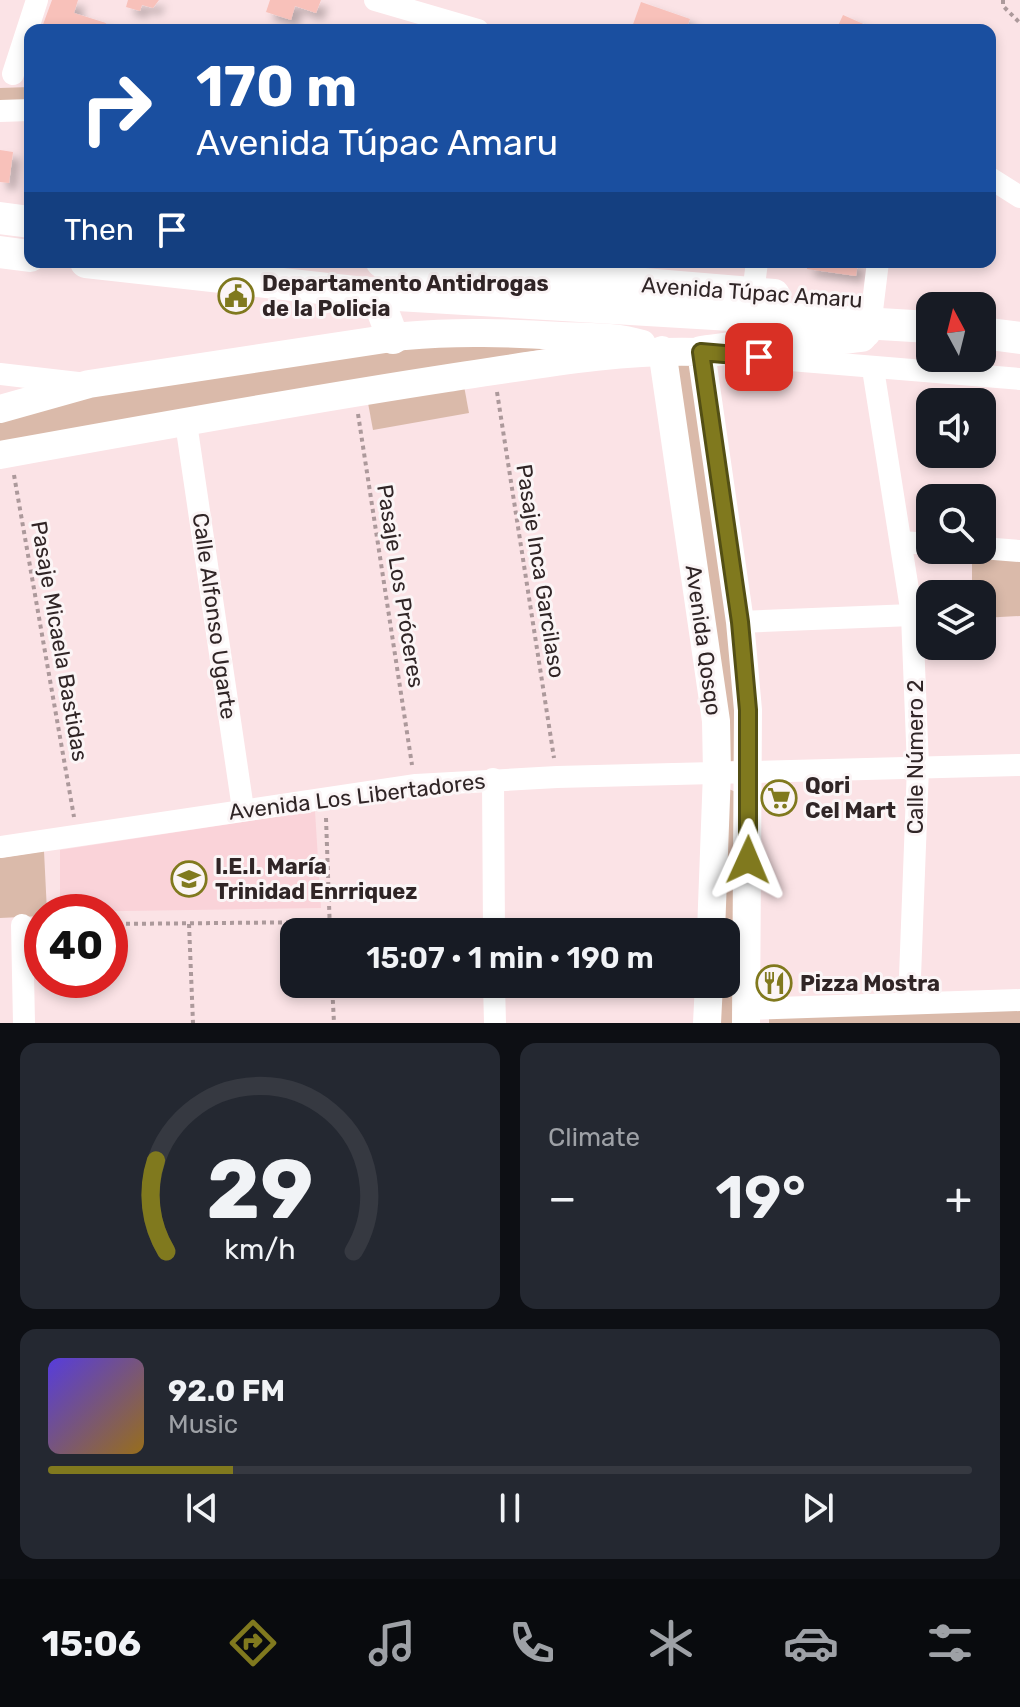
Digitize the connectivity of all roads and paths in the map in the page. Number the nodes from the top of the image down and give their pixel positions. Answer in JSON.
{"nodes":[{"id":1,"x":37,"y":0,"type":"edge"},
{"id":2,"x":375,"y":0,"type":"edge"},
{"id":3,"x":1003,"y":0,"type":"edge"},
{"id":4,"x":1020,"y":23,"type":"edge"},
{"id":5,"x":29,"y":24,"type":"edge"},
{"id":6,"x":457,"y":24,"type":"edge"},
{"id":7,"x":24,"y":37,"type":"edge"},
{"id":8,"x":11,"y":74,"type":"edge"},
{"id":9,"x":24,"y":110,"type":"edge"},
{"id":10,"x":0,"y":111,"type":"edge"},
{"id":11,"x":996,"y":182,"type":"edge"},
{"id":12,"x":1020,"y":197,"type":"edge"},
{"id":13,"x":0,"y":206,"type":"edge"},
{"id":14,"x":24,"y":208,"type":"edge"},
{"id":15,"x":0,"y":218,"type":"edge"},
{"id":16,"x":24,"y":221,"type":"edge"},
{"id":17,"x":0,"y":252,"type":"edge"},
{"id":18,"x":24,"y":255,"type":"edge"},
{"id":19,"x":247,"y":268,"type":"edge"},
{"id":20,"x":493,"y":268,"type":"edge"},
{"id":21,"x":535,"y":268,"type":"edge"},
{"id":22,"x":878,"y":268,"type":"edge"},
{"id":23,"x":382,"y":273,"type":"edge"},
{"id":24,"x":635,"y":273,"type":"edge"},
{"id":25,"x":755,"y":278,"type":"edge"},
{"id":26,"x":916,"y":312,"type":"edge"},
{"id":27,"x":996,"y":314,"type":"edge"},
{"id":28,"x":1020,"y":317,"type":"edge"},
{"id":29,"x":878,"y":321,"type":"junction"},
{"id":30,"x":916,"y":325,"type":"edge"},
{"id":31,"x":996,"y":335,"type":"edge"},
{"id":32,"x":393,"y":338,"type":"junction"},
{"id":33,"x":1020,"y":338,"type":"edge"},
{"id":34,"x":662,"y":350,"type":"junction"},
{"id":35,"x":701,"y":352,"type":"junction"},
{"id":36,"x":873,"y":369,"type":"junction"},
{"id":37,"x":494,"y":371,"type":"junction"},
{"id":38,"x":0,"y":374,"type":"edge"},
{"id":39,"x":1020,"y":379,"type":"edge"},
{"id":40,"x":89,"y":384,"type":"junction"},
{"id":41,"x":354,"y":392,"type":"junction"},
{"id":42,"x":0,"y":409,"type":"edge"},
{"id":43,"x":186,"y":423,"type":"junction"},
{"id":44,"x":5,"y":454,"type":"edge"},
{"id":45,"x":901,"y":542,"type":"junction"},
{"id":46,"x":916,"y":543,"type":"edge"},
{"id":47,"x":996,"y":549,"type":"edge"},
{"id":48,"x":1020,"y":551,"type":"edge"},
{"id":49,"x":912,"y":615,"type":"junction"},
{"id":50,"x":740,"y":622,"type":"junction"},
{"id":51,"x":1020,"y":765,"type":"edge"},
{"id":52,"x":918,"y":767,"type":"junction"},
{"id":53,"x":749,"y":771,"type":"junction"},
{"id":54,"x":717,"y":772,"type":"junction"},
{"id":55,"x":557,"y":777,"type":"junction"},
{"id":56,"x":493,"y":779,"type":"junction"},
{"id":57,"x":416,"y":785,"type":"junction"},
{"id":58,"x":325,"y":797,"type":"junction"},
{"id":59,"x":243,"y":809,"type":"junction"},
{"id":60,"x":78,"y":835,"type":"junction"},
{"id":61,"x":0,"y":847,"type":"edge"},
{"id":62,"x":330,"y":918,"type":"edge"},
{"id":63,"x":494,"y":918,"type":"edge"},
{"id":64,"x":712,"y":918,"type":"edge"},
{"id":65,"x":280,"y":923,"type":"edge"},
{"id":66,"x":128,"y":924,"type":"edge"},
{"id":67,"x":189,"y":924,"type":"junction"},
{"id":68,"x":22,"y":925,"type":"dead end"},
{"id":69,"x":333,"y":998,"type":"edge"},
{"id":70,"x":494,"y":998,"type":"edge"},
{"id":71,"x":708,"y":998,"type":"edge"},
{"id":72,"x":1020,"y":1000,"type":"edge"},
{"id":73,"x":909,"y":1003,"type":"junction"},
{"id":74,"x":746,"y":1016,"type":"edge"},
{"id":75,"x":24,"y":1023,"type":"edge"},
{"id":76,"x":193,"y":1023,"type":"edge"},
{"id":77,"x":334,"y":1023,"type":"edge"},
{"id":78,"x":495,"y":1023,"type":"edge"},
{"id":79,"x":707,"y":1023,"type":"edge"}],
"edges":[{"from":1,"to":5,"type":"street"},
{"from":2,"to":6,"type":"street"},
{"from":3,"to":4,"type":"path"},
{"from":7,"to":8,"type":"street"},
{"from":9,"to":10,"type":"street"},
{"from":11,"to":12,"type":"street"},
{"from":13,"to":14,"type":"street"},
{"from":15,"to":16,"type":"main road"},
{"from":17,"to":18,"type":"main road"},
{"from":19,"to":23,"type":"main road","name":"Avenida Túpac Amaru"},
{"from":20,"to":23,"type":"main road","name":"Avenida Túpac Amaru"},
{"from":21,"to":24,"type":"main road","name":"Avenida Túpac Amaru"},
{"from":22,"to":29,"type":"street"},
{"from":23,"to":29,"type":"main road","name":"Avenida Túpac Amaru"},
{"from":23,"to":32,"type":"main road"},
{"from":24,"to":25,"type":"main road","name":"Avenida Túpac Amaru"},
{"from":25,"to":29,"type":"main road","name":"Avenida Túpac Amaru"},
{"from":26,"to":29,"type":"main road","name":"Avenida Túpac Amaru"},
{"from":27,"to":28,"type":"main road"},
{"from":29,"to":30,"type":"main road","name":"Avenida Túpac Amaru"},
{"from":29,"to":35,"type":"main road"},
{"from":31,"to":33,"type":"main road"},
{"from":32,"to":34,"type":"street"},
{"from":32,"to":40,"type":"street"},
{"from":34,"to":35,"type":"street"},
{"from":34,"to":37,"type":"street"},
{"from":34,"to":54,"type":"street","name":"Avenida Qosqo"},
{"from":35,"to":36,"type":"street"},
{"from":35,"to":50,"type":"street","name":"Avenida Qosqo"},
{"from":36,"to":39,"type":"street"},
{"from":36,"to":45,"type":"street","name":"Calle Número 2"},
{"from":37,"to":41,"type":"street"},
{"from":37,"to":55,"type":"path","name":"Pasaje Inca Garcilaso"},
{"from":38,"to":40,"type":"street"},
{"from":40,"to":42,"type":"street"},
{"from":41,"to":43,"type":"street"},
{"from":41,"to":57,"type":"path","name":"Pasaje Los Próceres"},
{"from":43,"to":44,"type":"street"},
{"from":43,"to":59,"type":"street","name":"Calle Alfonso Ugarte"},
{"from":44,"to":60,"type":"path","name":"Pasaje Micaela Bastidas"},
{"from":45,"to":46,"type":"street"},
{"from":45,"to":49,"type":"street","name":"Calle Número 2"},
{"from":47,"to":48,"type":"street"},
{"from":49,"to":50,"type":"street"},
{"from":49,"to":52,"type":"street","name":"Calle Número 2"},
{"from":50,"to":53,"type":"street","name":"Avenida Qosqo"},
{"from":51,"to":52,"type":"street","name":"Avenida Los Libertadores"},
{"from":52,"to":53,"type":"street","name":"Avenida Los Libertadores"},
{"from":52,"to":73,"type":"street","name":"Calle Número 2"},
{"from":53,"to":54,"type":"street","name":"Avenida Los Libertadores"},
{"from":53,"to":74,"type":"street","name":"Avenida Qosqo"},
{"from":54,"to":55,"type":"street","name":"Avenida Los Libertadores"},
{"from":54,"to":64,"type":"street","name":"Avenida Qosqo"},
{"from":55,"to":56,"type":"street","name":"Avenida Los Libertadores"},
{"from":56,"to":57,"type":"street","name":"Avenida Los Libertadores"},
{"from":56,"to":63,"type":"street"},
{"from":57,"to":58,"type":"street","name":"Avenida Los Libertadores"},
{"from":58,"to":59,"type":"street","name":"Avenida Los Libertadores"},
{"from":58,"to":62,"type":"path"},
{"from":59,"to":60,"type":"street","name":"Avenida Los Libertadores"},
{"from":60,"to":61,"type":"street","name":"Avenida Los Libertadores"},
{"from":65,"to":67,"type":"path"},
{"from":66,"to":67,"type":"path"},
{"from":67,"to":76,"type":"path"},
{"from":68,"to":75,"type":"street"},
{"from":69,"to":77,"type":"path"},
{"from":70,"to":78,"type":"street"},
{"from":71,"to":79,"type":"street"},
{"from":72,"to":73,"type":"street"},
{"from":73,"to":74,"type":"street"}]}
